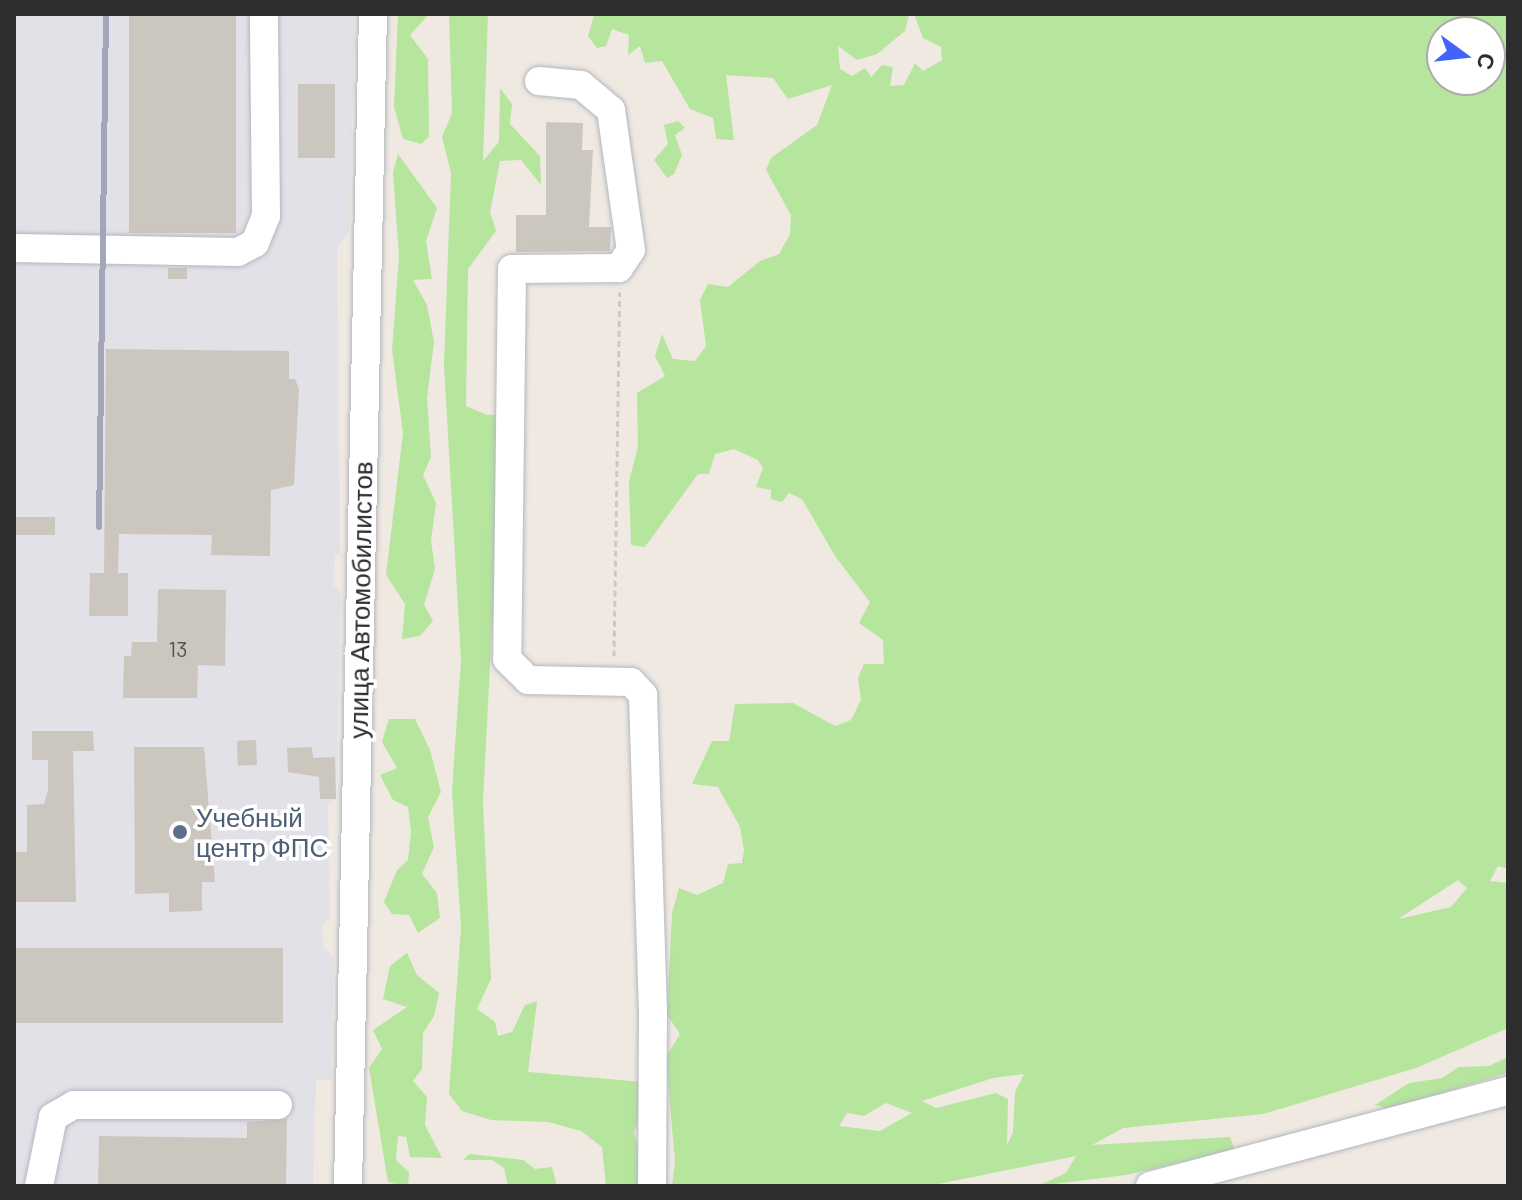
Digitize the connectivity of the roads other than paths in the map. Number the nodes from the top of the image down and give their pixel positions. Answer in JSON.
{"nodes":[{"id":1,"x":264,"y":14,"type":"edge"},
{"id":2,"x":373,"y":14,"type":"edge"},
{"id":3,"x":539,"y":81,"type":"dead end"},
{"id":4,"x":14,"y":248,"type":"edge"},
{"id":5,"x":1508,"y":1091,"type":"edge"},
{"id":6,"x":278,"y":1105,"type":"dead end"},
{"id":7,"x":39,"y":1186,"type":"edge"},
{"id":8,"x":348,"y":1186,"type":"edge"},
{"id":9,"x":652,"y":1186,"type":"edge"},
{"id":10,"x":1150,"y":1186,"type":"edge"}],
"edges":[{"from":1,"to":4,"type":"street"},
{"from":2,"to":8,"type":"street","name":"улица Автомобилистов"},
{"from":3,"to":9,"type":"street"},
{"from":5,"to":10,"type":"street"},
{"from":6,"to":7,"type":"street"}]}
